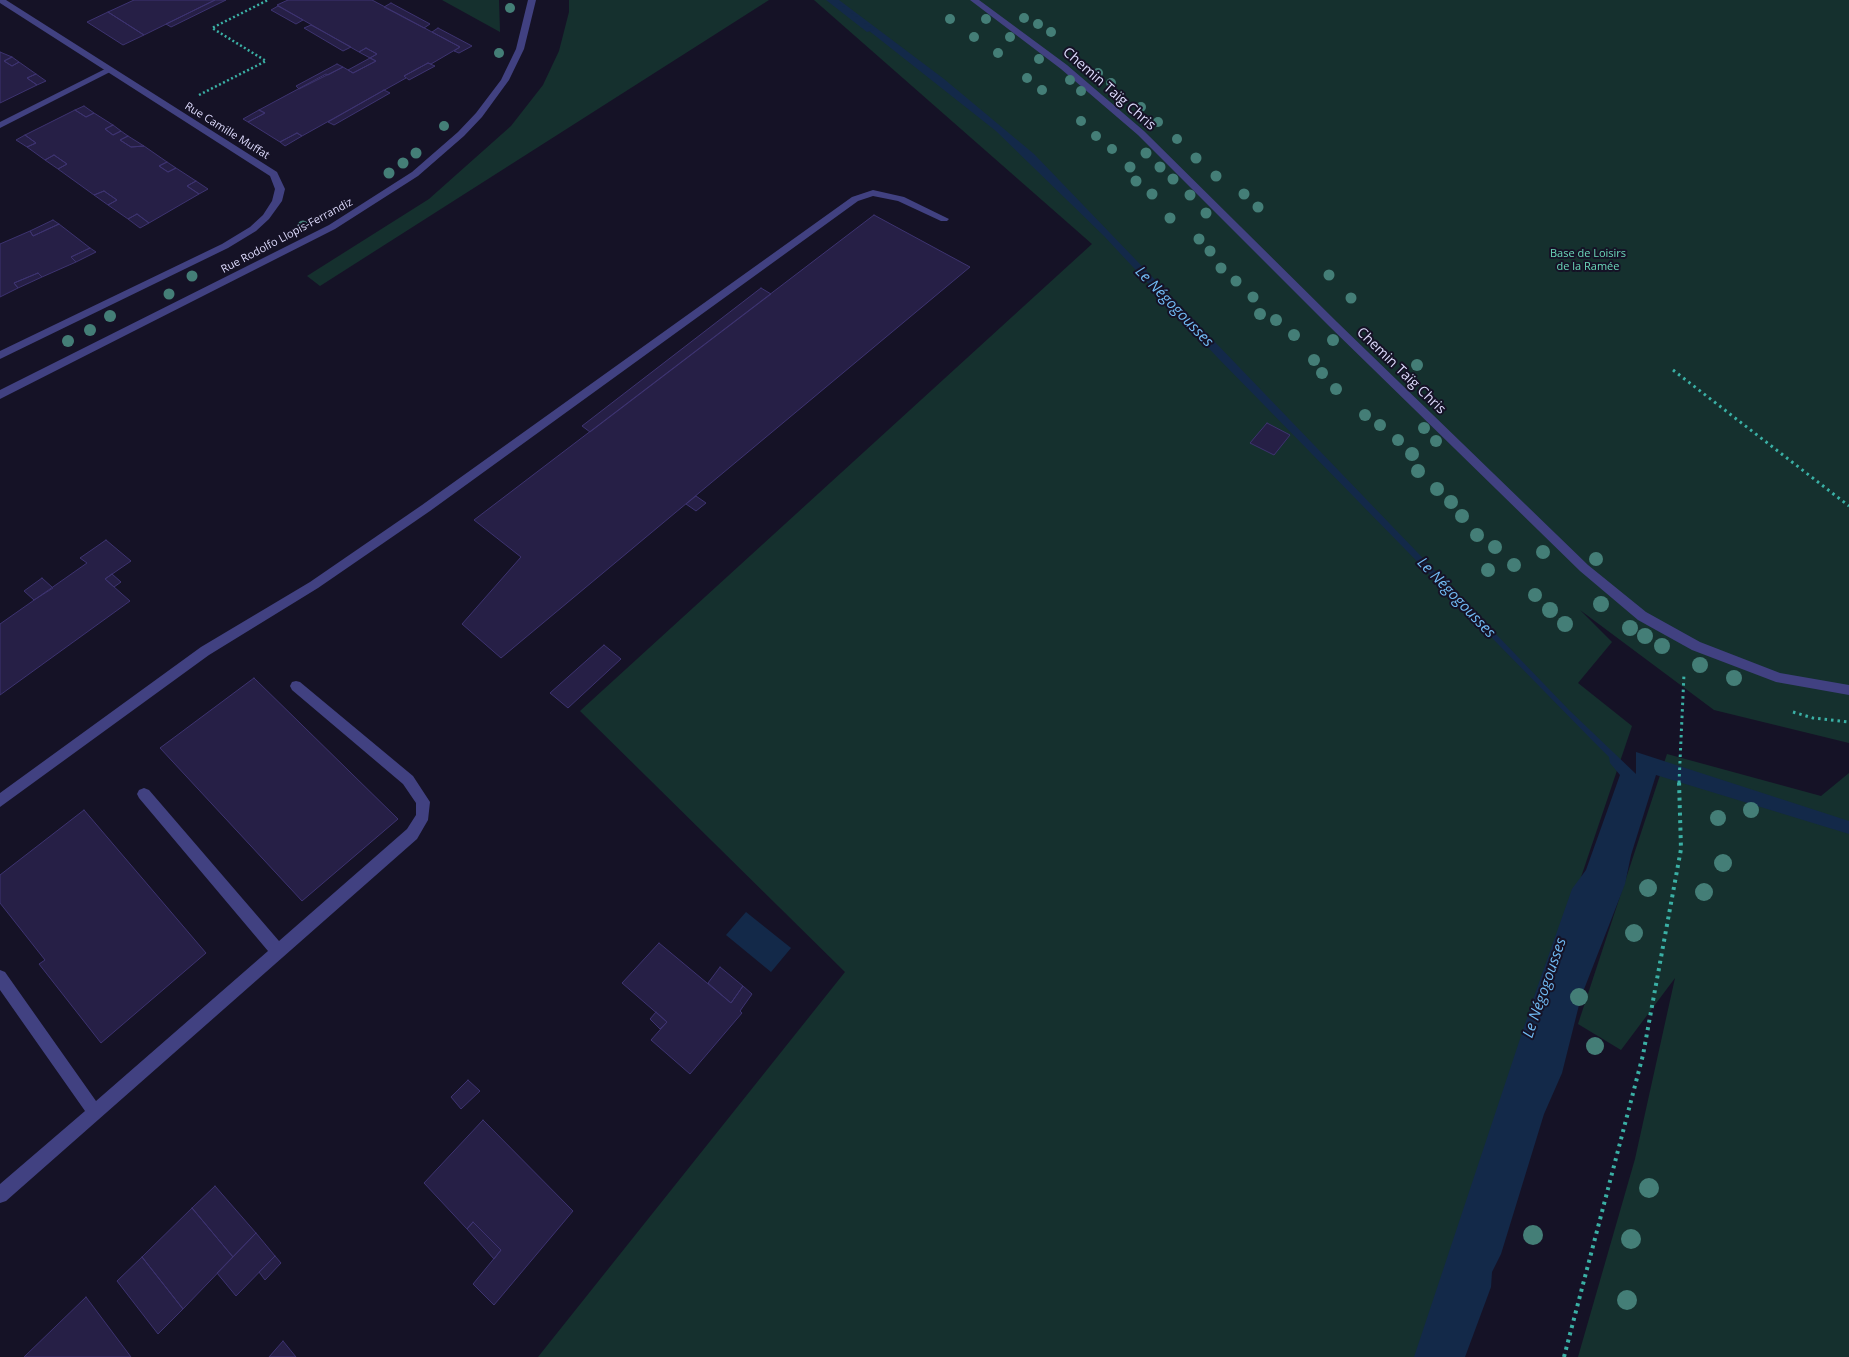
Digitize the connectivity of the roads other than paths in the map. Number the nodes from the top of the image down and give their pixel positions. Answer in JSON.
{"nodes":[{"id":1,"x":1,"y":0,"type":"edge"},
{"id":2,"x":532,"y":0,"type":"edge"},
{"id":3,"x":974,"y":0,"type":"edge"},
{"id":4,"x":110,"y":70,"type":"junction"},
{"id":5,"x":0,"y":125,"type":"edge"},
{"id":6,"x":944,"y":219,"type":"dead end"},
{"id":7,"x":0,"y":355,"type":"edge"},
{"id":8,"x":0,"y":395,"type":"edge"},
{"id":9,"x":296,"y":686,"type":"dead end"},
{"id":10,"x":1849,"y":690,"type":"edge"},
{"id":11,"x":144,"y":794,"type":"dead end"},
{"id":12,"x":0,"y":801,"type":"edge"},
{"id":13,"x":278,"y":951,"type":"junction"},
{"id":14,"x":0,"y":977,"type":"edge"},
{"id":15,"x":95,"y":1112,"type":"junction"},
{"id":16,"x":0,"y":1195,"type":"edge"}],
"edges":[{"from":1,"to":4,"type":"street","name":"Rue Camille Muffat"},
{"from":2,"to":8,"type":"street","name":"Rue Rodolfo Llopis-Ferrandiz"},
{"from":3,"to":10,"type":"street","name":"Chemin Taïg Chris"},
{"from":4,"to":5,"type":"street"},
{"from":4,"to":7,"type":"street","name":"Rue Camille Muffat"},
{"from":6,"to":12,"type":"street"},
{"from":9,"to":13,"type":"street"},
{"from":11,"to":13,"type":"street"},
{"from":13,"to":15,"type":"street"},
{"from":14,"to":15,"type":"street"},
{"from":15,"to":16,"type":"street"}]}
